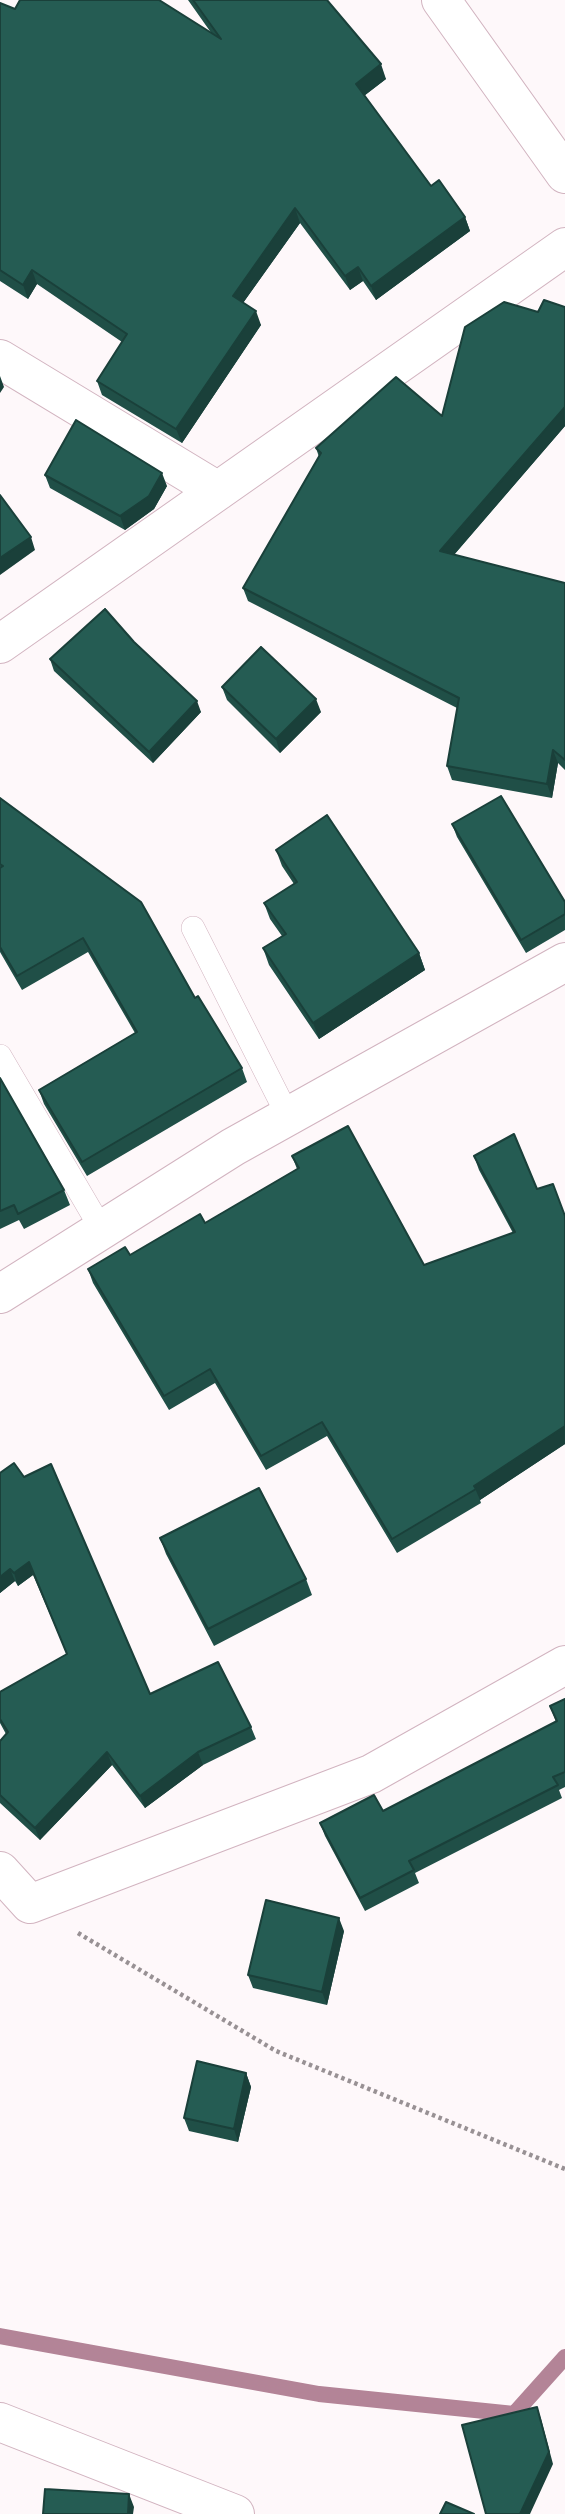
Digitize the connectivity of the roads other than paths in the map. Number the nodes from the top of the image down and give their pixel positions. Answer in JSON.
{"nodes":[{"id":1,"x":441,"y":0,"type":"edge"},
{"id":2,"x":565,"y":174,"type":"edge"},
{"id":3,"x":565,"y":247,"type":"edge"},
{"id":4,"x":0,"y":359,"type":"edge"},
{"id":5,"x":218,"y":491,"type":"junction"},
{"id":6,"x":0,"y":644,"type":"edge"},
{"id":7,"x":193,"y":928,"type":"dead end"},
{"id":8,"x":565,"y":962,"type":"edge"},
{"id":9,"x":0,"y":1056,"type":"edge"},
{"id":10,"x":288,"y":1116,"type":"junction"},
{"id":11,"x":102,"y":1230,"type":"junction"},
{"id":12,"x":0,"y":1294,"type":"edge"},
{"id":13,"x":565,"y":1665,"type":"edge"},
{"id":14,"x":0,"y":1871,"type":"edge"},
{"id":15,"x":0,"y":2422,"type":"edge"},
{"id":16,"x":235,"y":2514,"type":"edge"}],
"edges":[{"from":1,"to":2,"type":"street"},
{"from":3,"to":5,"type":"street"},
{"from":4,"to":5,"type":"street"},
{"from":5,"to":6,"type":"street"},
{"from":7,"to":10,"type":"lane"},
{"from":8,"to":10,"type":"street"},
{"from":9,"to":11,"type":"lane"},
{"from":10,"to":11,"type":"street"},
{"from":11,"to":12,"type":"street"},
{"from":13,"to":14,"type":"street"},
{"from":15,"to":16,"type":"street"}]}
